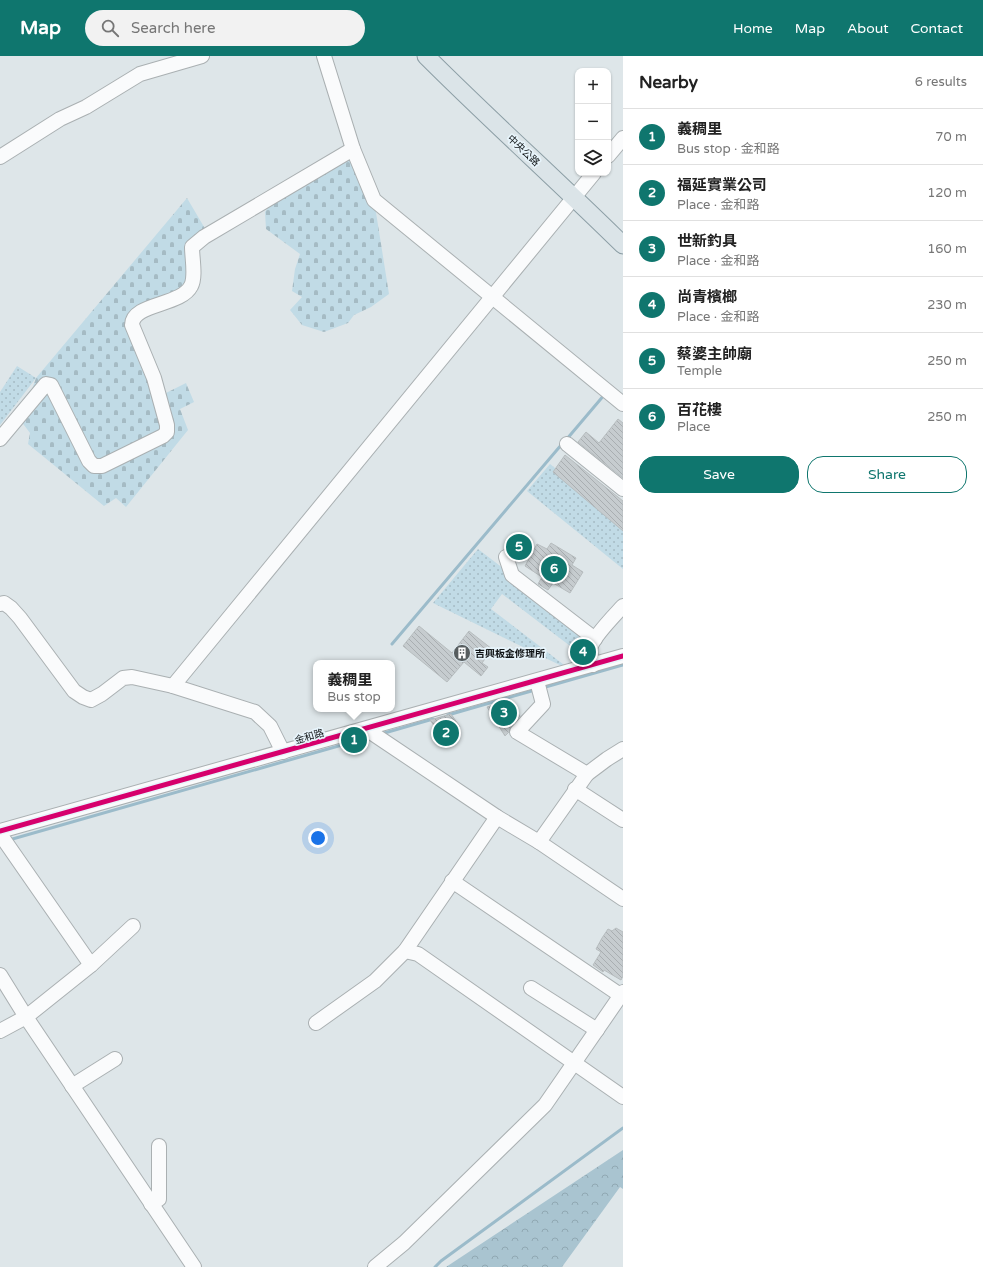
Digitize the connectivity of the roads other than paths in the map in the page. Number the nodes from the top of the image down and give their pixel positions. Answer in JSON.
{"nodes":[{"id":1,"x":202,"y":56,"type":"edge"},
{"id":2,"x":324,"y":56,"type":"edge"},
{"id":3,"x":426,"y":56,"type":"edge"},
{"id":4,"x":623,"y":138,"type":"edge"},
{"id":5,"x":352,"y":149,"type":"junction"},
{"id":6,"x":611,"y":152,"type":"edge"},
{"id":7,"x":0,"y":157,"type":"edge"},
{"id":8,"x":592,"y":176,"type":"edge"},
{"id":9,"x":574,"y":197,"type":"junction"},
{"id":10,"x":623,"y":244,"type":"edge"},
{"id":11,"x":493,"y":297,"type":"junction"},
{"id":12,"x":623,"y":404,"type":"edge"},
{"id":13,"x":0,"y":439,"type":"edge"},
{"id":14,"x":567,"y":444,"type":"dead end"},
{"id":15,"x":623,"y":490,"type":"edge"},
{"id":16,"x":506,"y":557,"type":"dead end"},
{"id":17,"x":0,"y":604,"type":"edge"},
{"id":18,"x":623,"y":606,"type":"edge"},
{"id":19,"x":595,"y":639,"type":"junction"},
{"id":20,"x":623,"y":656,"type":"edge"},
{"id":21,"x":593,"y":665,"type":"junction"},
{"id":22,"x":537,"y":681,"type":"junction"},
{"id":23,"x":173,"y":686,"type":"junction"},
{"id":24,"x":366,"y":729,"type":"junction"},
{"id":25,"x":623,"y":749,"type":"edge"},
{"id":26,"x":283,"y":752,"type":"junction"},
{"id":27,"x":587,"y":774,"type":"junction"},
{"id":28,"x":575,"y":789,"type":"junction"},
{"id":29,"x":497,"y":817,"type":"junction"},
{"id":30,"x":623,"y":820,"type":"edge"},
{"id":31,"x":0,"y":830,"type":"edge"},
{"id":32,"x":0,"y":834,"type":"edge"},
{"id":33,"x":538,"y":842,"type":"junction"},
{"id":34,"x":452,"y":881,"type":"junction"},
{"id":35,"x":623,"y":899,"type":"edge"},
{"id":36,"x":133,"y":926,"type":"dead end"},
{"id":37,"x":404,"y":951,"type":"junction"},
{"id":38,"x":91,"y":965,"type":"junction"},
{"id":39,"x":0,"y":975,"type":"edge"},
{"id":40,"x":530,"y":988,"type":"dead end"},
{"id":41,"x":622,"y":995,"type":"edge"},
{"id":42,"x":26,"y":1017,"type":"junction"},
{"id":43,"x":316,"y":1023,"type":"dead end"},
{"id":44,"x":597,"y":1030,"type":"junction"},
{"id":45,"x":0,"y":1032,"type":"edge"},
{"id":46,"x":115,"y":1059,"type":"dead end"},
{"id":47,"x":574,"y":1064,"type":"junction"},
{"id":48,"x":72,"y":1086,"type":"junction"},
{"id":49,"x":623,"y":1097,"type":"edge"},
{"id":50,"x":159,"y":1146,"type":"dead end"},
{"id":51,"x":151,"y":1204,"type":"junction"},
{"id":52,"x":194,"y":1267,"type":"edge"},
{"id":53,"x":375,"y":1267,"type":"edge"}],
"edges":[{"from":1,"to":7,"type":"street"},
{"from":2,"to":5,"type":"street"},
{"from":3,"to":9,"type":"main road","name":"中央公路"},
{"from":4,"to":6,"type":"street"},
{"from":5,"to":11,"type":"street"},
{"from":5,"to":13,"type":"street"},
{"from":8,"to":9,"type":"street"},
{"from":9,"to":10,"type":"main road","name":"中央公路"},
{"from":9,"to":11,"type":"street"},
{"from":11,"to":12,"type":"street"},
{"from":11,"to":23,"type":"street"},
{"from":14,"to":15,"type":"street"},
{"from":16,"to":19,"type":"street"},
{"from":17,"to":23,"type":"street"},
{"from":18,"to":19,"type":"street"},
{"from":19,"to":21,"type":"street"},
{"from":20,"to":21,"type":"street","name":"金和路"},
{"from":21,"to":22,"type":"street","name":"金和路"},
{"from":22,"to":24,"type":"street","name":"金和路"},
{"from":22,"to":27,"type":"street"},
{"from":23,"to":26,"type":"street"},
{"from":24,"to":26,"type":"street","name":"金和路"},
{"from":24,"to":29,"type":"street"},
{"from":25,"to":27,"type":"street"},
{"from":26,"to":31,"type":"street","name":"金和路"},
{"from":27,"to":28,"type":"street"},
{"from":28,"to":30,"type":"street"},
{"from":28,"to":33,"type":"street"},
{"from":29,"to":33,"type":"street"},
{"from":29,"to":34,"type":"street"},
{"from":32,"to":38,"type":"street"},
{"from":33,"to":35,"type":"street"},
{"from":34,"to":37,"type":"street"},
{"from":34,"to":41,"type":"street"},
{"from":36,"to":38,"type":"street"},
{"from":37,"to":43,"type":"street"},
{"from":37,"to":47,"type":"street"},
{"from":38,"to":42,"type":"street"},
{"from":39,"to":42,"type":"street"},
{"from":40,"to":44,"type":"street"},
{"from":41,"to":44,"type":"street"},
{"from":42,"to":45,"type":"street"},
{"from":42,"to":48,"type":"street"},
{"from":44,"to":47,"type":"street"},
{"from":46,"to":48,"type":"street"},
{"from":47,"to":49,"type":"street"},
{"from":47,"to":53,"type":"street"},
{"from":48,"to":51,"type":"street"},
{"from":50,"to":51,"type":"street"},
{"from":51,"to":52,"type":"street"}]}
